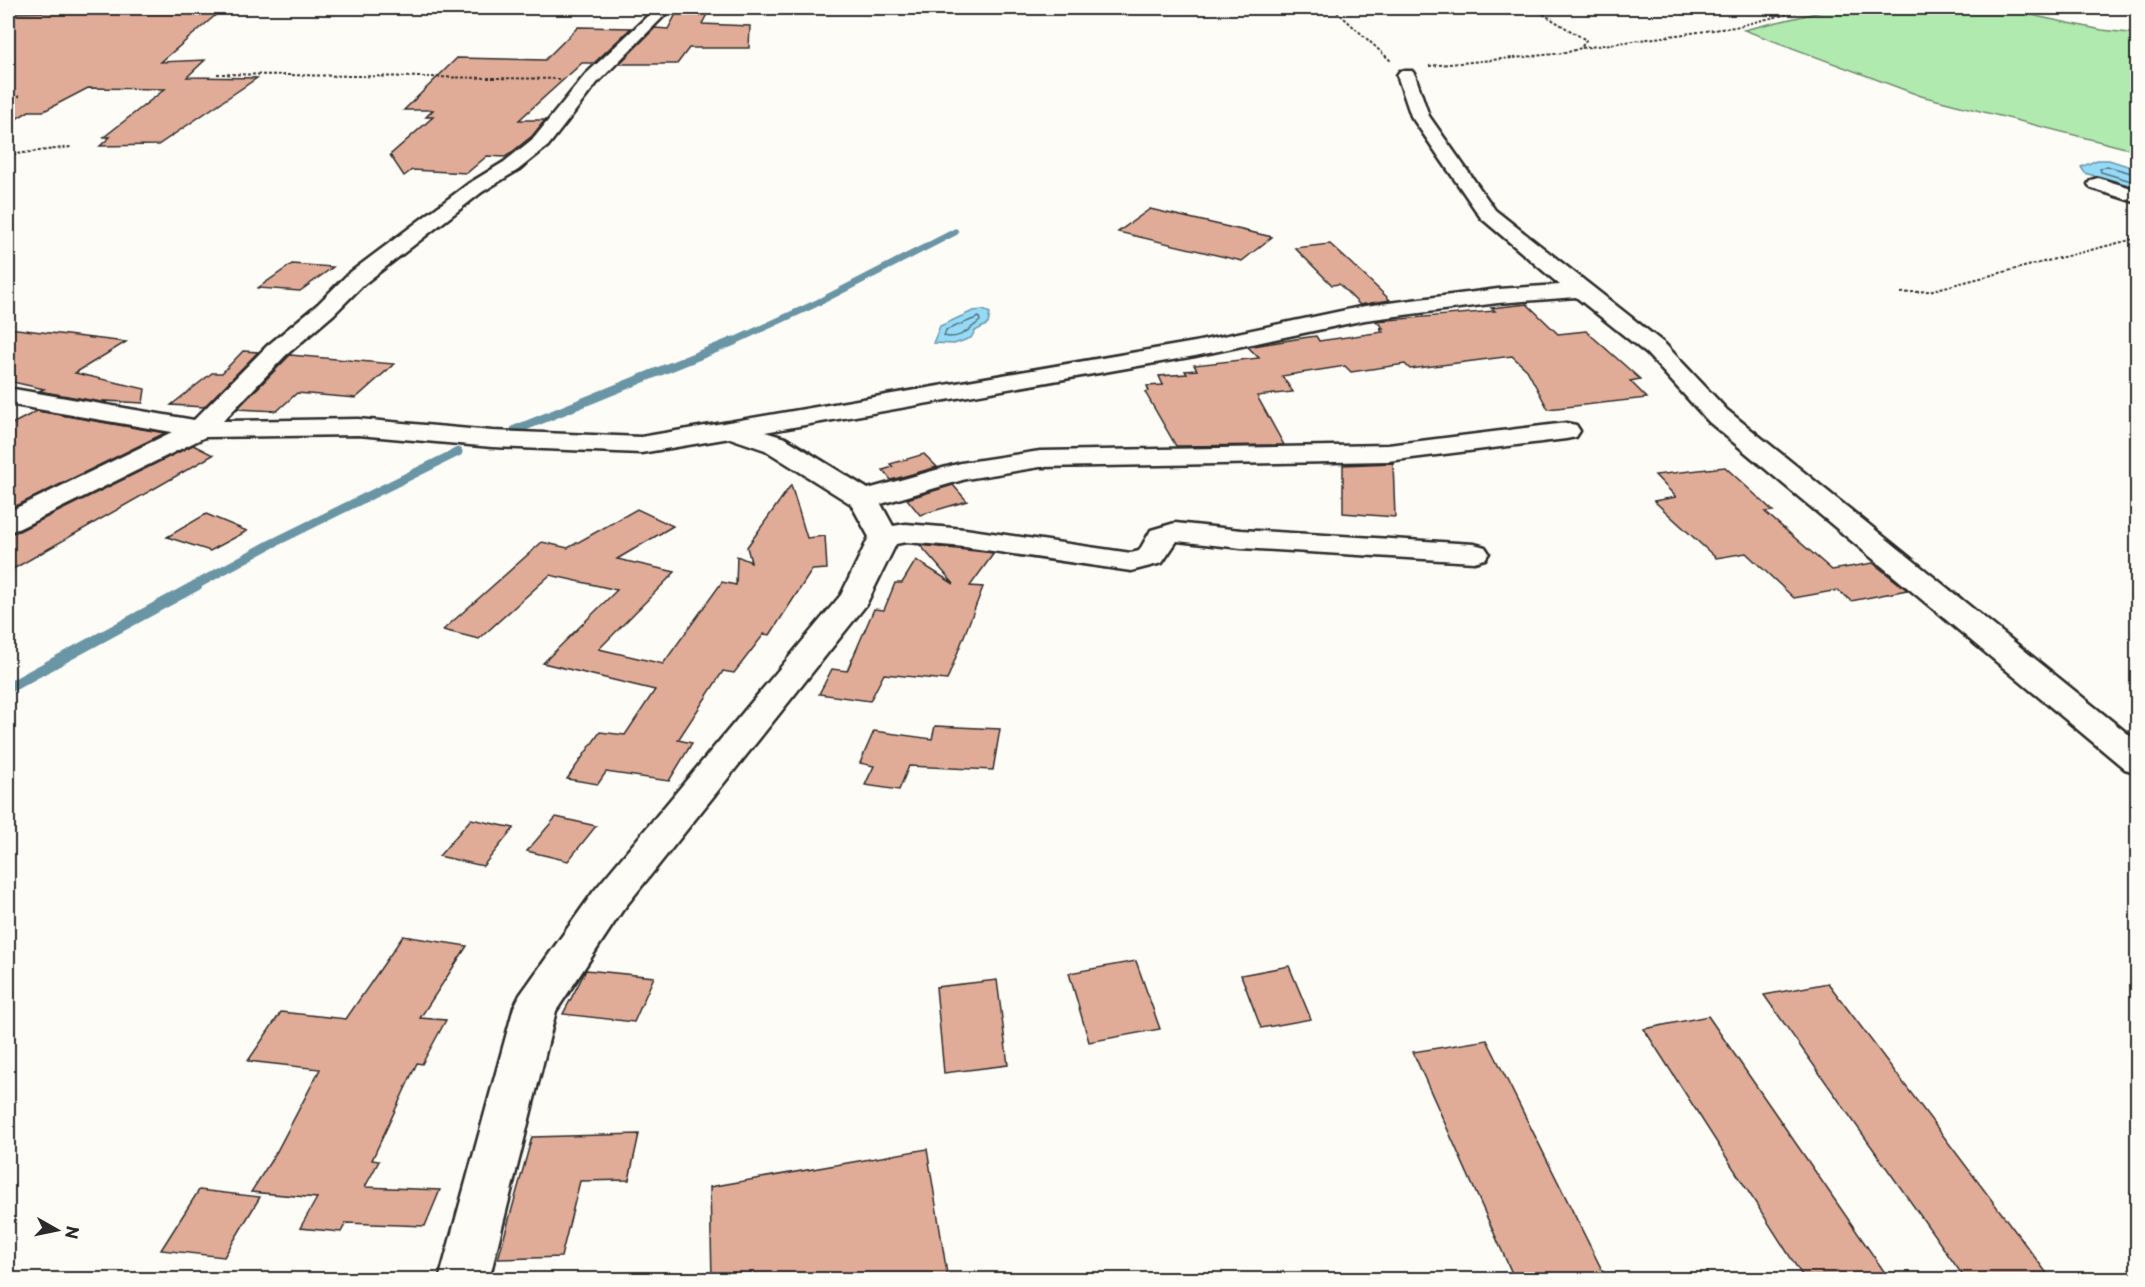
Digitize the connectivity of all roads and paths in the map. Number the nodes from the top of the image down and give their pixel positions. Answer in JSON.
{"nodes":[{"id":1,"x":664,"y":8,"type":"edge"},
{"id":2,"x":1333,"y":8,"type":"edge"},
{"id":3,"x":1533,"y":8,"type":"edge"},
{"id":4,"x":1811,"y":8,"type":"edge"},
{"id":5,"x":1581,"y":48,"type":"junction"},
{"id":6,"x":217,"y":74,"type":"dead end"},
{"id":7,"x":1406,"y":75,"type":"junction"},
{"id":8,"x":591,"y":79,"type":"junction"},
{"id":9,"x":20,"y":96,"type":"dead end"},
{"id":10,"x":8,"y":97,"type":"edge"},
{"id":11,"x":71,"y":147,"type":"dead end"},
{"id":12,"x":8,"y":155,"type":"edge"},
{"id":13,"x":2098,"y":184,"type":"dead end"},
{"id":14,"x":2138,"y":197,"type":"edge"},
{"id":15,"x":2138,"y":238,"type":"edge"},
{"id":16,"x":1581,"y":290,"type":"junction"},
{"id":17,"x":1900,"y":293,"type":"dead end"},
{"id":18,"x":8,"y":396,"type":"edge"},
{"id":19,"x":200,"y":429,"type":"junction"},
{"id":20,"x":732,"y":429,"type":"junction"},
{"id":21,"x":1566,"y":431,"type":"dead end"},
{"id":22,"x":863,"y":500,"type":"junction"},
{"id":23,"x":8,"y":523,"type":"edge"},
{"id":24,"x":884,"y":537,"type":"junction"},
{"id":25,"x":1474,"y":553,"type":"dead end"},
{"id":26,"x":2138,"y":761,"type":"edge"},
{"id":27,"x":464,"y":1280,"type":"edge"}],
"edges":[{"from":1,"to":8,"type":"street"},
{"from":2,"to":7,"type":"path"},
{"from":3,"to":5,"type":"path"},
{"from":4,"to":5,"type":"path"},
{"from":5,"to":7,"type":"path"},
{"from":6,"to":8,"type":"path"},
{"from":7,"to":16,"type":"street"},
{"from":8,"to":19,"type":"street"},
{"from":9,"to":10,"type":"path"},
{"from":11,"to":12,"type":"path"},
{"from":13,"to":14,"type":"street"},
{"from":15,"to":17,"type":"path"},
{"from":16,"to":20,"type":"street"},
{"from":16,"to":26,"type":"street"},
{"from":18,"to":19,"type":"street"},
{"from":19,"to":20,"type":"street"},
{"from":19,"to":23,"type":"street"},
{"from":20,"to":22,"type":"street"},
{"from":21,"to":22,"type":"street"},
{"from":22,"to":24,"type":"street"},
{"from":24,"to":25,"type":"street"},
{"from":24,"to":27,"type":"street"}]}
